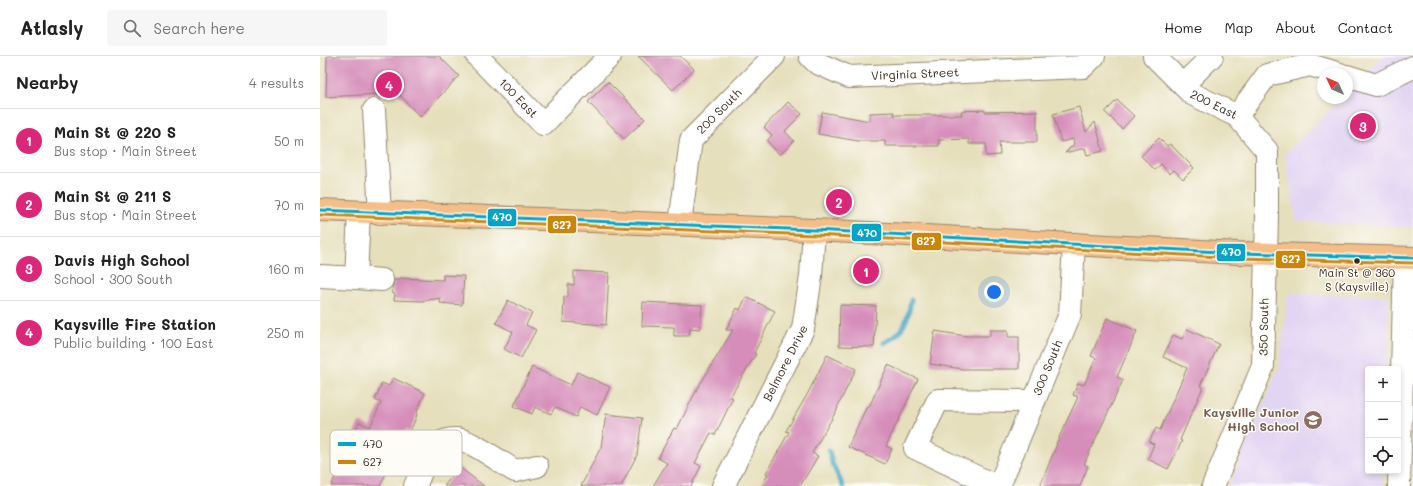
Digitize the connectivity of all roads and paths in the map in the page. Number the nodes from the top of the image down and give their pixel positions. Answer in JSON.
{"nodes":[{"id":1,"x":478,"y":56,"type":"edge"},
{"id":2,"x":610,"y":56,"type":"edge"},
{"id":3,"x":774,"y":56,"type":"edge"},
{"id":4,"x":810,"y":56,"type":"edge"},
{"id":5,"x":1094,"y":56,"type":"edge"},
{"id":6,"x":1154,"y":56,"type":"edge"},
{"id":7,"x":1212,"y":56,"type":"edge"},
{"id":8,"x":1413,"y":67,"type":"edge"},
{"id":9,"x":1320,"y":68,"type":"edge"},
{"id":10,"x":1353,"y":78,"type":"edge"},
{"id":11,"x":1183,"y":85,"type":"junction"},
{"id":12,"x":374,"y":110,"type":"dead end"},
{"id":13,"x":1237,"y":116,"type":"junction"},
{"id":14,"x":320,"y":210,"type":"edge"},
{"id":15,"x":370,"y":212,"type":"junction"},
{"id":16,"x":680,"y":224,"type":"junction"},
{"id":17,"x":814,"y":230,"type":"junction"},
{"id":18,"x":1074,"y":244,"type":"junction"},
{"id":19,"x":1265,"y":254,"type":"junction"},
{"id":20,"x":1409,"y":258,"type":"edge"},
{"id":21,"x":320,"y":276,"type":"edge"},
{"id":22,"x":356,"y":278,"type":"junction"},
{"id":23,"x":382,"y":280,"type":"dead end"},
{"id":24,"x":1034,"y":402,"type":"junction"},
{"id":25,"x":462,"y":440,"type":"edge"},
{"id":26,"x":537,"y":466,"type":"dead end"},
{"id":27,"x":420,"y":476,"type":"edge"},
{"id":28,"x":415,"y":486,"type":"edge"},
{"id":29,"x":723,"y":486,"type":"edge"},
{"id":30,"x":997,"y":486,"type":"edge"},
{"id":31,"x":1213,"y":486,"type":"edge"},
{"id":32,"x":1399,"y":486,"type":"edge"}],
"edges":[{"from":1,"to":2,"type":"street","name":"100 East"},
{"from":3,"to":16,"type":"street","name":"200 South"},
{"from":4,"to":5,"type":"street","name":"Virginia Street"},
{"from":6,"to":11,"type":"street","name":"200 East"},
{"from":7,"to":11,"type":"street"},
{"from":8,"to":10,"type":"street"},
{"from":9,"to":13,"type":"street"},
{"from":11,"to":13,"type":"street","name":"200 East"},
{"from":12,"to":15,"type":"street"},
{"from":13,"to":19,"type":"street","name":"200 East"},
{"from":14,"to":15,"type":"main road"},
{"from":15,"to":16,"type":"main road"},
{"from":15,"to":22,"type":"street"},
{"from":16,"to":17,"type":"main road"},
{"from":17,"to":18,"type":"main road"},
{"from":17,"to":29,"type":"street","name":"Belmore Drive"},
{"from":18,"to":19,"type":"main road"},
{"from":18,"to":24,"type":"street","name":"300 South"},
{"from":19,"to":20,"type":"main road"},
{"from":19,"to":31,"type":"street","name":"350 South"},
{"from":20,"to":32,"type":"street"},
{"from":21,"to":22,"type":"street"},
{"from":22,"to":23,"type":"street"},
{"from":24,"to":30,"type":"street","name":"300 South"},
{"from":24,"to":30,"type":"street"},
{"from":25,"to":26,"type":"street"},
{"from":27,"to":28,"type":"street"}]}
